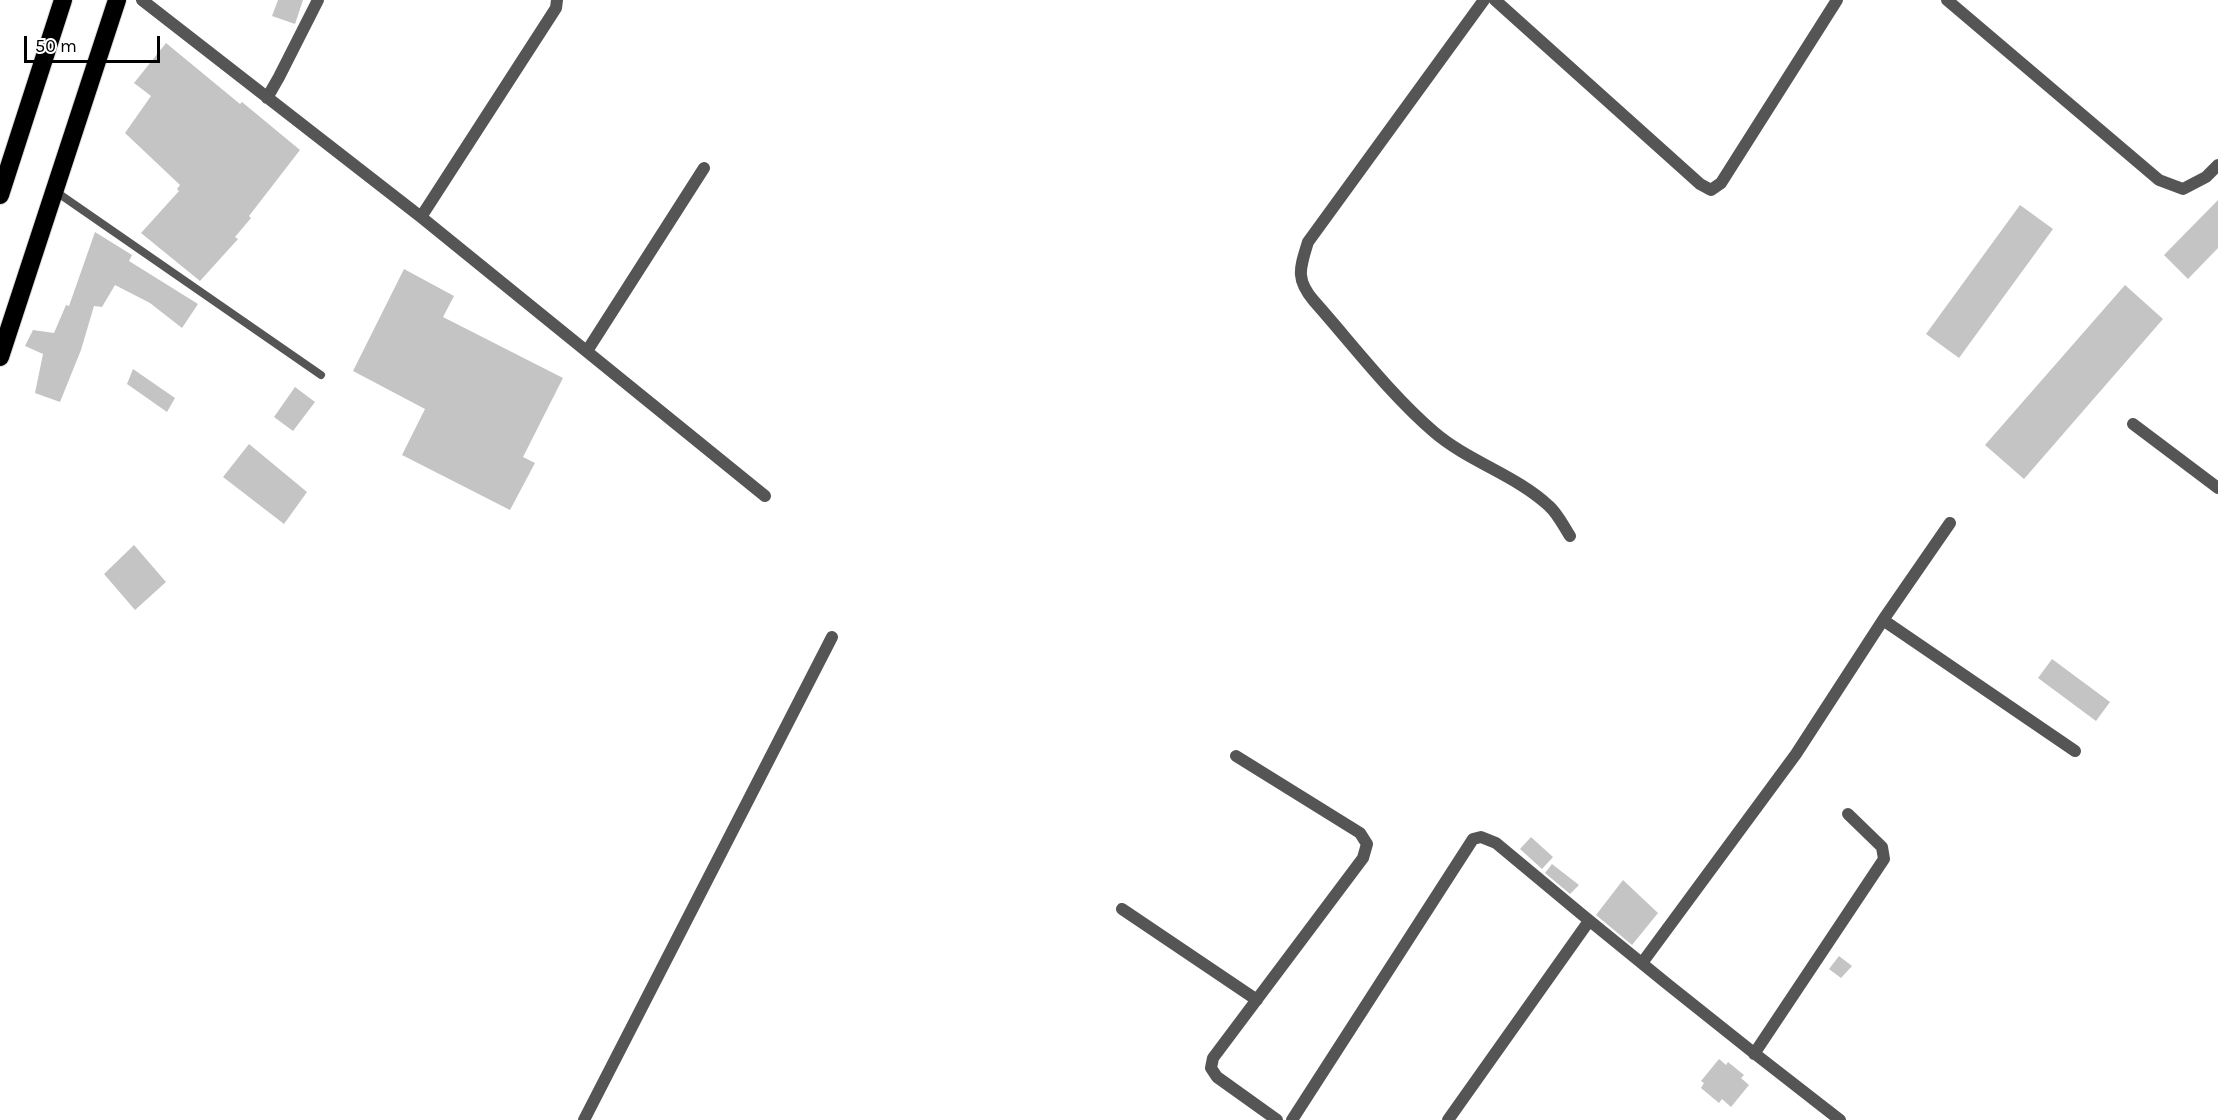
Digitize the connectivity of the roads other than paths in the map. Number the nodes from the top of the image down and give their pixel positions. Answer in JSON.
{"nodes":[{"id":1,"x":63,"y":0,"type":"edge"},
{"id":2,"x":117,"y":0,"type":"edge"},
{"id":3,"x":142,"y":0,"type":"edge"},
{"id":4,"x":318,"y":0,"type":"edge"},
{"id":5,"x":557,"y":0,"type":"edge"},
{"id":6,"x":1484,"y":0,"type":"edge"},
{"id":7,"x":1495,"y":0,"type":"edge"},
{"id":8,"x":1837,"y":0,"type":"edge"},
{"id":9,"x":1947,"y":0,"type":"edge"},
{"id":10,"x":267,"y":98,"type":"junction"},
{"id":11,"x":2218,"y":165,"type":"edge"},
{"id":12,"x":704,"y":168,"type":"dead end"},
{"id":13,"x":54,"y":190,"type":"junction"},
{"id":14,"x":0,"y":195,"type":"edge"},
{"id":15,"x":421,"y":217,"type":"junction"},
{"id":16,"x":587,"y":351,"type":"junction"},
{"id":17,"x":0,"y":357,"type":"edge"},
{"id":18,"x":321,"y":375,"type":"dead end"},
{"id":19,"x":2133,"y":424,"type":"dead end"},
{"id":20,"x":2218,"y":488,"type":"edge"},
{"id":21,"x":765,"y":496,"type":"dead end"},
{"id":22,"x":1950,"y":523,"type":"dead end"},
{"id":23,"x":1570,"y":536,"type":"dead end"},
{"id":24,"x":1883,"y":620,"type":"junction"},
{"id":25,"x":832,"y":637,"type":"dead end"},
{"id":26,"x":2075,"y":751,"type":"dead end"},
{"id":27,"x":1236,"y":756,"type":"dead end"},
{"id":28,"x":1848,"y":814,"type":"dead end"},
{"id":29,"x":1122,"y":909,"type":"dead end"},
{"id":30,"x":1589,"y":921,"type":"junction"},
{"id":31,"x":1642,"y":963,"type":"junction"},
{"id":32,"x":1257,"y":1000,"type":"junction"},
{"id":33,"x":1754,"y":1054,"type":"junction"},
{"id":34,"x":584,"y":1120,"type":"edge"},
{"id":35,"x":1277,"y":1120,"type":"edge"},
{"id":36,"x":1292,"y":1120,"type":"edge"},
{"id":37,"x":1448,"y":1120,"type":"edge"},
{"id":38,"x":1840,"y":1120,"type":"edge"}],
"edges":[{"from":1,"to":14,"type":"highway"},
{"from":2,"to":13,"type":"highway"},
{"from":3,"to":10,"type":"street"},
{"from":4,"to":10,"type":"street"},
{"from":5,"to":15,"type":"street"},
{"from":6,"to":23,"type":"street"},
{"from":7,"to":8,"type":"street"},
{"from":9,"to":11,"type":"street"},
{"from":10,"to":15,"type":"street"},
{"from":12,"to":16,"type":"street"},
{"from":13,"to":17,"type":"highway"},
{"from":13,"to":18,"type":"lane"},
{"from":15,"to":16,"type":"street"},
{"from":16,"to":21,"type":"street"},
{"from":19,"to":20,"type":"street"},
{"from":22,"to":24,"type":"street"},
{"from":24,"to":26,"type":"street"},
{"from":24,"to":31,"type":"street"},
{"from":25,"to":34,"type":"street"},
{"from":27,"to":32,"type":"street"},
{"from":28,"to":33,"type":"street"},
{"from":29,"to":32,"type":"street"},
{"from":30,"to":31,"type":"street"},
{"from":30,"to":36,"type":"street"},
{"from":30,"to":37,"type":"street"},
{"from":31,"to":33,"type":"street"},
{"from":32,"to":35,"type":"street"},
{"from":33,"to":38,"type":"street"}]}
